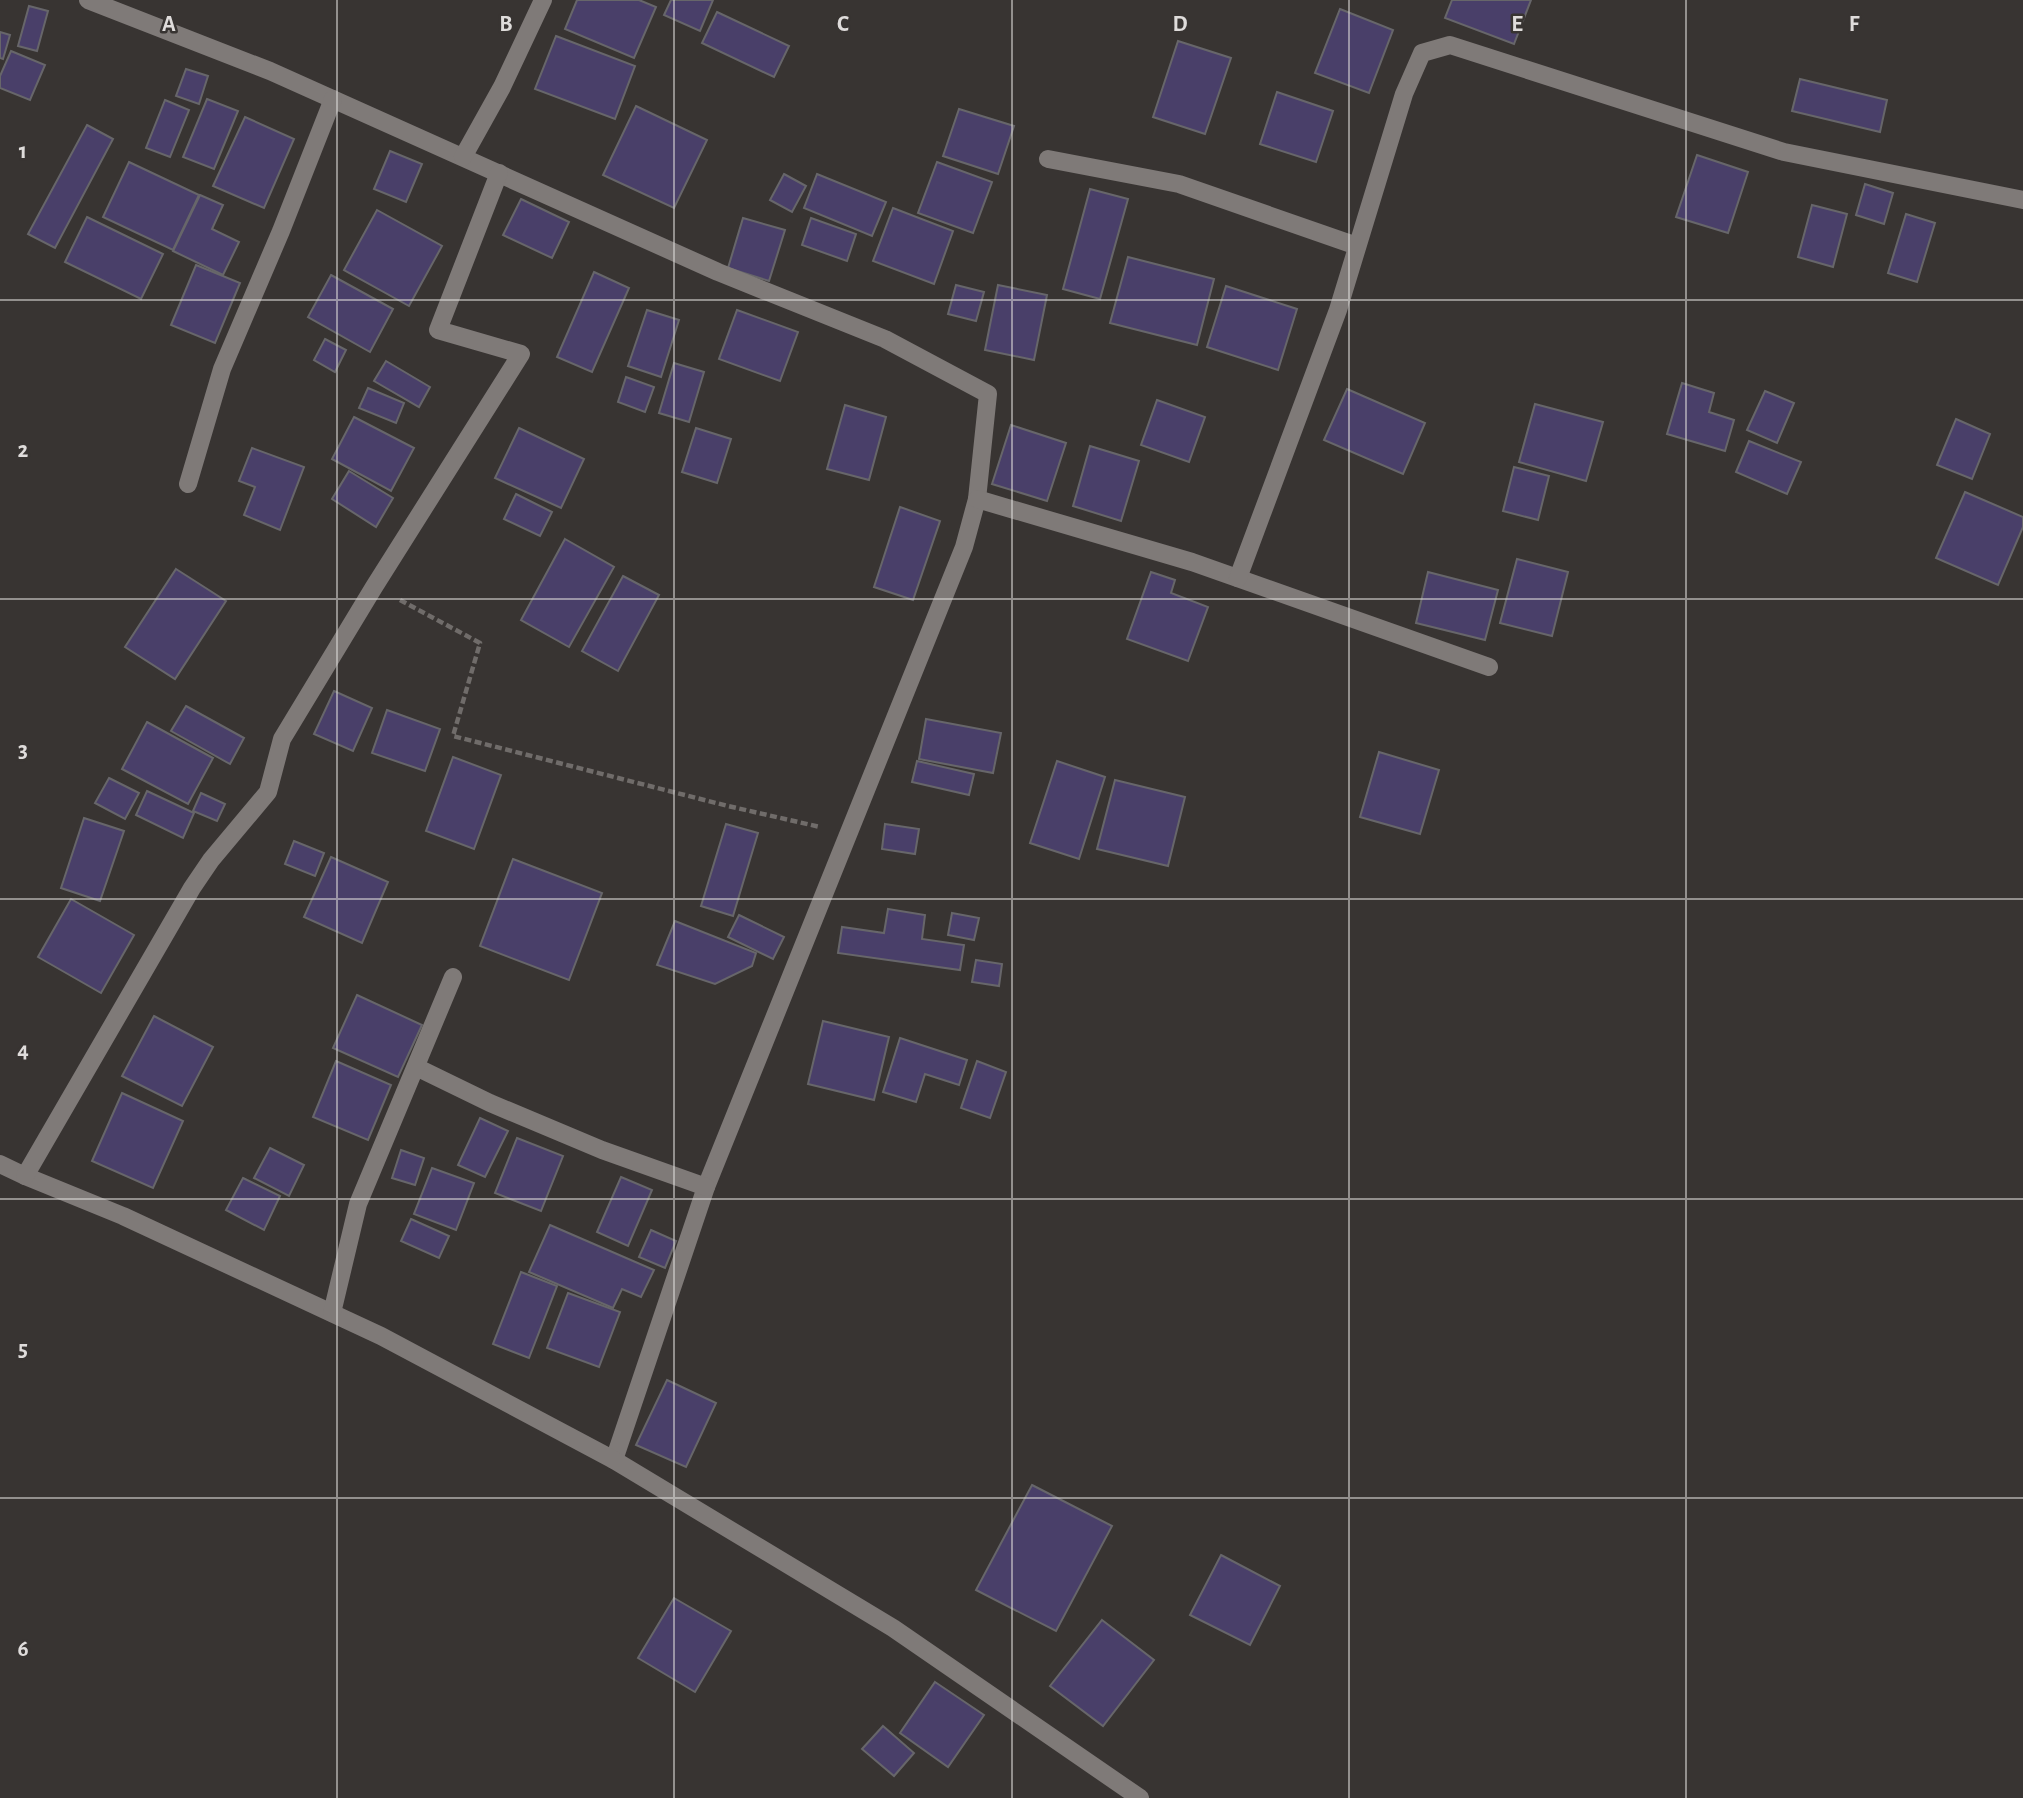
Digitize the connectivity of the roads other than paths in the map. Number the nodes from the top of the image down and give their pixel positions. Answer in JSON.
{"nodes":[{"id":1,"x":88,"y":0,"type":"edge"},
{"id":2,"x":543,"y":0,"type":"edge"},
{"id":3,"x":333,"y":99,"type":"junction"},
{"id":4,"x":463,"y":157,"type":"junction"},
{"id":5,"x":1048,"y":159,"type":"dead end"},
{"id":6,"x":499,"y":173,"type":"junction"},
{"id":7,"x":2023,"y":200,"type":"edge"},
{"id":8,"x":1357,"y":246,"type":"junction"},
{"id":9,"x":188,"y":484,"type":"dead end"},
{"id":10,"x":977,"y":499,"type":"junction"},
{"id":11,"x":1238,"y":578,"type":"junction"},
{"id":12,"x":1489,"y":667,"type":"dead end"},
{"id":13,"x":453,"y":977,"type":"dead end"},
{"id":14,"x":416,"y":1067,"type":"junction"},
{"id":15,"x":0,"y":1164,"type":"edge"},
{"id":16,"x":25,"y":1176,"type":"junction"},
{"id":17,"x":706,"y":1187,"type":"junction"},
{"id":18,"x":331,"y":1313,"type":"junction"},
{"id":19,"x":614,"y":1460,"type":"junction"},
{"id":20,"x":1140,"y":1798,"type":"edge"}],
"edges":[{"from":1,"to":3,"type":"street"},
{"from":2,"to":4,"type":"street"},
{"from":3,"to":4,"type":"street"},
{"from":3,"to":9,"type":"street"},
{"from":4,"to":6,"type":"street"},
{"from":5,"to":8,"type":"street"},
{"from":6,"to":10,"type":"street"},
{"from":6,"to":16,"type":"street"},
{"from":7,"to":8,"type":"street"},
{"from":8,"to":11,"type":"street"},
{"from":10,"to":11,"type":"street"},
{"from":10,"to":17,"type":"street"},
{"from":11,"to":12,"type":"street"},
{"from":13,"to":14,"type":"street"},
{"from":14,"to":17,"type":"street"},
{"from":14,"to":18,"type":"street"},
{"from":15,"to":16,"type":"street"},
{"from":16,"to":18,"type":"street"},
{"from":17,"to":19,"type":"street"},
{"from":18,"to":19,"type":"street"},
{"from":19,"to":20,"type":"street"}]}
